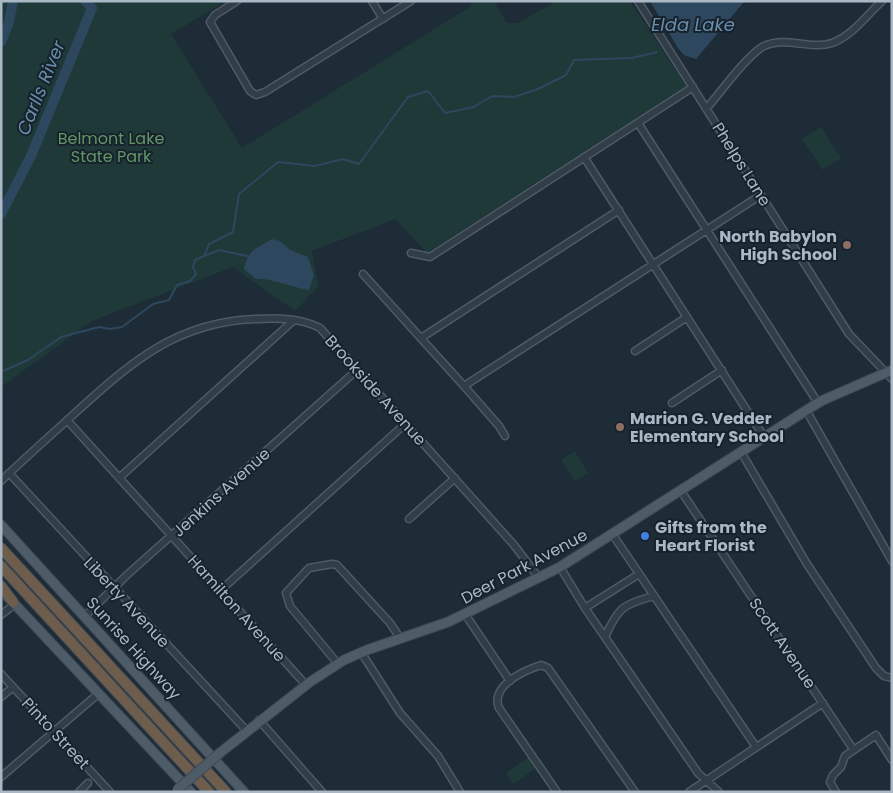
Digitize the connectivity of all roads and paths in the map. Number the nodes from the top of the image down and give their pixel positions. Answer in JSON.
{"nodes":[{"id":1,"x":237,"y":1,"type":"edge"},
{"id":2,"x":372,"y":1,"type":"edge"},
{"id":3,"x":411,"y":1,"type":"edge"},
{"id":4,"x":638,"y":1,"type":"edge"},
{"id":5,"x":882,"y":1,"type":"edge"},
{"id":6,"x":383,"y":19,"type":"junction"},
{"id":7,"x":693,"y":87,"type":"junction"},
{"id":8,"x":707,"y":108,"type":"junction"},
{"id":9,"x":638,"y":122,"type":"junction"},
{"id":10,"x":584,"y":157,"type":"junction"},
{"id":11,"x":761,"y":195,"type":"junction"},
{"id":12,"x":619,"y":210,"type":"junction"},
{"id":13,"x":707,"y":230,"type":"junction"},
{"id":14,"x":411,"y":253,"type":"dead end"},
{"id":15,"x":653,"y":264,"type":"junction"},
{"id":16,"x":363,"y":274,"type":"dead end"},
{"id":17,"x":687,"y":317,"type":"junction"},
{"id":18,"x":294,"y":320,"type":"junction"},
{"id":19,"x":422,"y":338,"type":"junction"},
{"id":20,"x":635,"y":351,"type":"dead end"},
{"id":21,"x":357,"y":370,"type":"junction"},
{"id":22,"x":722,"y":370,"type":"junction"},
{"id":23,"x":890,"y":374,"type":"edge"},
{"id":24,"x":464,"y":386,"type":"junction"},
{"id":25,"x":672,"y":403,"type":"dead end"},
{"id":26,"x":818,"y":403,"type":"junction"},
{"id":27,"x":806,"y":410,"type":"junction"},
{"id":28,"x":67,"y":420,"type":"junction"},
{"id":29,"x":405,"y":424,"type":"junction"},
{"id":30,"x":505,"y":436,"type":"dead end"},
{"id":31,"x":764,"y":436,"type":"junction"},
{"id":32,"x":741,"y":452,"type":"junction"},
{"id":33,"x":9,"y":474,"type":"junction"},
{"id":34,"x":119,"y":478,"type":"junction"},
{"id":35,"x":455,"y":478,"type":"junction"},
{"id":36,"x":1,"y":481,"type":"edge"},
{"id":37,"x":681,"y":491,"type":"junction"},
{"id":38,"x":409,"y":519,"type":"dead end"},
{"id":39,"x":1,"y":525,"type":"edge"},
{"id":40,"x":613,"y":535,"type":"junction"},
{"id":41,"x":172,"y":536,"type":"junction"},
{"id":42,"x":1,"y":548,"type":"edge"},
{"id":43,"x":892,"y":561,"type":"edge"},
{"id":44,"x":1,"y":566,"type":"edge"},
{"id":45,"x":560,"y":567,"type":"junction"},
{"id":46,"x":639,"y":574,"type":"junction"},
{"id":47,"x":539,"y":578,"type":"junction"},
{"id":48,"x":1,"y":586,"type":"edge"},
{"id":49,"x":115,"y":588,"type":"junction"},
{"id":50,"x":221,"y":590,"type":"junction"},
{"id":51,"x":1,"y":591,"type":"edge"},
{"id":52,"x":654,"y":596,"type":"junction"},
{"id":53,"x":14,"y":603,"type":"junction"},
{"id":54,"x":586,"y":608,"type":"junction"},
{"id":55,"x":465,"y":614,"type":"junction"},
{"id":56,"x":1,"y":615,"type":"edge"},
{"id":57,"x":85,"y":616,"type":"junction"},
{"id":58,"x":605,"y":637,"type":"junction"},
{"id":59,"x":400,"y":638,"type":"junction"},
{"id":60,"x":361,"y":652,"type":"junction"},
{"id":61,"x":338,"y":664,"type":"junction"},
{"id":62,"x":1,"y":674,"type":"edge"},
{"id":63,"x":889,"y":678,"type":"edge"},
{"id":64,"x":510,"y":681,"type":"junction"},
{"id":65,"x":306,"y":685,"type":"junction"},
{"id":66,"x":13,"y":687,"type":"junction"},
{"id":67,"x":98,"y":694,"type":"junction"},
{"id":68,"x":1,"y":698,"type":"edge"},
{"id":69,"x":823,"y":703,"type":"junction"},
{"id":70,"x":259,"y":720,"type":"junction"},
{"id":71,"x":246,"y":730,"type":"junction"},
{"id":72,"x":55,"y":732,"type":"junction"},
{"id":73,"x":756,"y":747,"type":"junction"},
{"id":74,"x":853,"y":749,"type":"junction"},
{"id":75,"x":892,"y":760,"type":"edge"},
{"id":76,"x":1,"y":777,"type":"edge"},
{"id":77,"x":708,"y":780,"type":"junction"},
{"id":78,"x":88,"y":783,"type":"dead end"},
{"id":79,"x":176,"y":791,"type":"edge"},
{"id":80,"x":79,"y":792,"type":"edge"},
{"id":81,"x":110,"y":792,"type":"edge"},
{"id":82,"x":191,"y":792,"type":"edge"},
{"id":83,"x":209,"y":792,"type":"edge"},
{"id":84,"x":226,"y":792,"type":"edge"},
{"id":85,"x":244,"y":792,"type":"edge"},
{"id":86,"x":322,"y":792,"type":"edge"},
{"id":87,"x":460,"y":792,"type":"edge"},
{"id":88,"x":557,"y":792,"type":"edge"},
{"id":89,"x":635,"y":792,"type":"edge"},
{"id":90,"x":689,"y":792,"type":"edge"},
{"id":91,"x":719,"y":792,"type":"edge"},
{"id":92,"x":836,"y":792,"type":"edge"}],
"edges":[{"from":1,"to":6,"type":"street"},
{"from":2,"to":6,"type":"street"},
{"from":3,"to":6,"type":"street"},
{"from":4,"to":7,"type":"street","name":"Phelps Lane"},
{"from":5,"to":8,"type":"street"},
{"from":7,"to":8,"type":"street","name":"Phelps Lane"},
{"from":7,"to":9,"type":"street"},
{"from":8,"to":11,"type":"street","name":"Phelps Lane"},
{"from":9,"to":10,"type":"street"},
{"from":9,"to":13,"type":"street"},
{"from":10,"to":12,"type":"street"},
{"from":10,"to":14,"type":"street"},
{"from":11,"to":13,"type":"street"},
{"from":11,"to":23,"type":"street","name":"Phelps Lane"},
{"from":12,"to":15,"type":"street"},
{"from":12,"to":19,"type":"street"},
{"from":13,"to":15,"type":"street"},
{"from":13,"to":26,"type":"street"},
{"from":15,"to":17,"type":"street"},
{"from":15,"to":24,"type":"street"},
{"from":16,"to":19,"type":"street"},
{"from":17,"to":20,"type":"street"},
{"from":17,"to":22,"type":"street"},
{"from":18,"to":21,"type":"street","name":"Brookside Avenue"},
{"from":18,"to":28,"type":"street","name":"Brookside Avenue"},
{"from":18,"to":34,"type":"street"},
{"from":19,"to":24,"type":"street"},
{"from":21,"to":29,"type":"street","name":"Brookside Avenue"},
{"from":21,"to":41,"type":"street","name":"Jenkins Avenue"},
{"from":22,"to":25,"type":"street"},
{"from":22,"to":31,"type":"street"},
{"from":23,"to":26,"type":"main road","name":"Deer Park Avenue"},
{"from":24,"to":30,"type":"street"},
{"from":26,"to":27,"type":"main road","name":"Deer Park Avenue"},
{"from":27,"to":31,"type":"main road","name":"Deer Park Avenue"},
{"from":27,"to":43,"type":"street"},
{"from":28,"to":33,"type":"street","name":"Brookside Avenue"},
{"from":28,"to":34,"type":"street","name":"Hamilton Avenue"},
{"from":29,"to":35,"type":"street","name":"Brookside Avenue"},
{"from":29,"to":50,"type":"street"},
{"from":31,"to":32,"type":"main road","name":"Deer Park Avenue"},
{"from":32,"to":37,"type":"main road","name":"Deer Park Avenue"},
{"from":32,"to":63,"type":"street"},
{"from":33,"to":36,"type":"street","name":"Brookside Avenue"},
{"from":33,"to":49,"type":"street","name":"Liberty Avenue"},
{"from":34,"to":41,"type":"street","name":"Hamilton Avenue"},
{"from":35,"to":38,"type":"street"},
{"from":35,"to":47,"type":"street","name":"Brookside Avenue"},
{"from":37,"to":40,"type":"main road","name":"Deer Park Avenue"},
{"from":37,"to":69,"type":"street","name":"Scott Avenue"},
{"from":39,"to":57,"type":"main road","name":"Sunrise Highway"},
{"from":40,"to":45,"type":"main road","name":"Deer Park Avenue"},
{"from":40,"to":46,"type":"street"},
{"from":41,"to":49,"type":"street","name":"Jenkins Avenue"},
{"from":41,"to":50,"type":"street","name":"Hamilton Avenue"},
{"from":42,"to":84,"type":"highway","name":"Sunrise Highway"},
{"from":44,"to":83,"type":"highway"},
{"from":45,"to":47,"type":"main road","name":"Deer Park Avenue"},
{"from":45,"to":54,"type":"street"},
{"from":46,"to":52,"type":"street"},
{"from":46,"to":54,"type":"street"},
{"from":47,"to":55,"type":"main road","name":"Deer Park Avenue"},
{"from":48,"to":53,"type":"highway"},
{"from":49,"to":57,"type":"street","name":"Jenkins Avenue"},
{"from":49,"to":71,"type":"street","name":"Liberty Avenue"},
{"from":50,"to":65,"type":"street","name":"Hamilton Avenue"},
{"from":51,"to":53,"type":"main road"},
{"from":52,"to":58,"type":"street"},
{"from":52,"to":73,"type":"street"},
{"from":53,"to":56,"type":"street"},
{"from":53,"to":67,"type":"main road"},
{"from":54,"to":58,"type":"street"},
{"from":55,"to":59,"type":"main road","name":"Deer Park Avenue"},
{"from":55,"to":64,"type":"street"},
{"from":57,"to":85,"type":"main road","name":"Sunrise Highway"},
{"from":58,"to":77,"type":"street"},
{"from":59,"to":60,"type":"main road","name":"Deer Park Avenue"},
{"from":59,"to":61,"type":"street"},
{"from":60,"to":61,"type":"main road","name":"Deer Park Avenue"},
{"from":60,"to":87,"type":"street"},
{"from":61,"to":65,"type":"main road","name":"Deer Park Avenue"},
{"from":62,"to":66,"type":"street","name":"Pinto Street"},
{"from":64,"to":88,"type":"street"},
{"from":64,"to":89,"type":"street"},
{"from":65,"to":70,"type":"main road","name":"Deer Park Avenue"},
{"from":66,"to":68,"type":"street"},
{"from":66,"to":72,"type":"street","name":"Pinto Street"},
{"from":67,"to":72,"type":"street"},
{"from":67,"to":82,"type":"main road"},
{"from":69,"to":73,"type":"street"},
{"from":69,"to":74,"type":"street","name":"Scott Avenue"},
{"from":70,"to":71,"type":"main road","name":"Deer Park Avenue"},
{"from":70,"to":86,"type":"street"},
{"from":71,"to":79,"type":"main road","name":"Deer Park Avenue","bridge":true},
{"from":72,"to":76,"type":"street"},
{"from":72,"to":81,"type":"street","name":"Pinto Street"},
{"from":73,"to":77,"type":"street"},
{"from":74,"to":75,"type":"street"},
{"from":74,"to":92,"type":"street"},
{"from":77,"to":90,"type":"street"},
{"from":77,"to":91,"type":"street"},
{"from":78,"to":80,"type":"street"}]}
